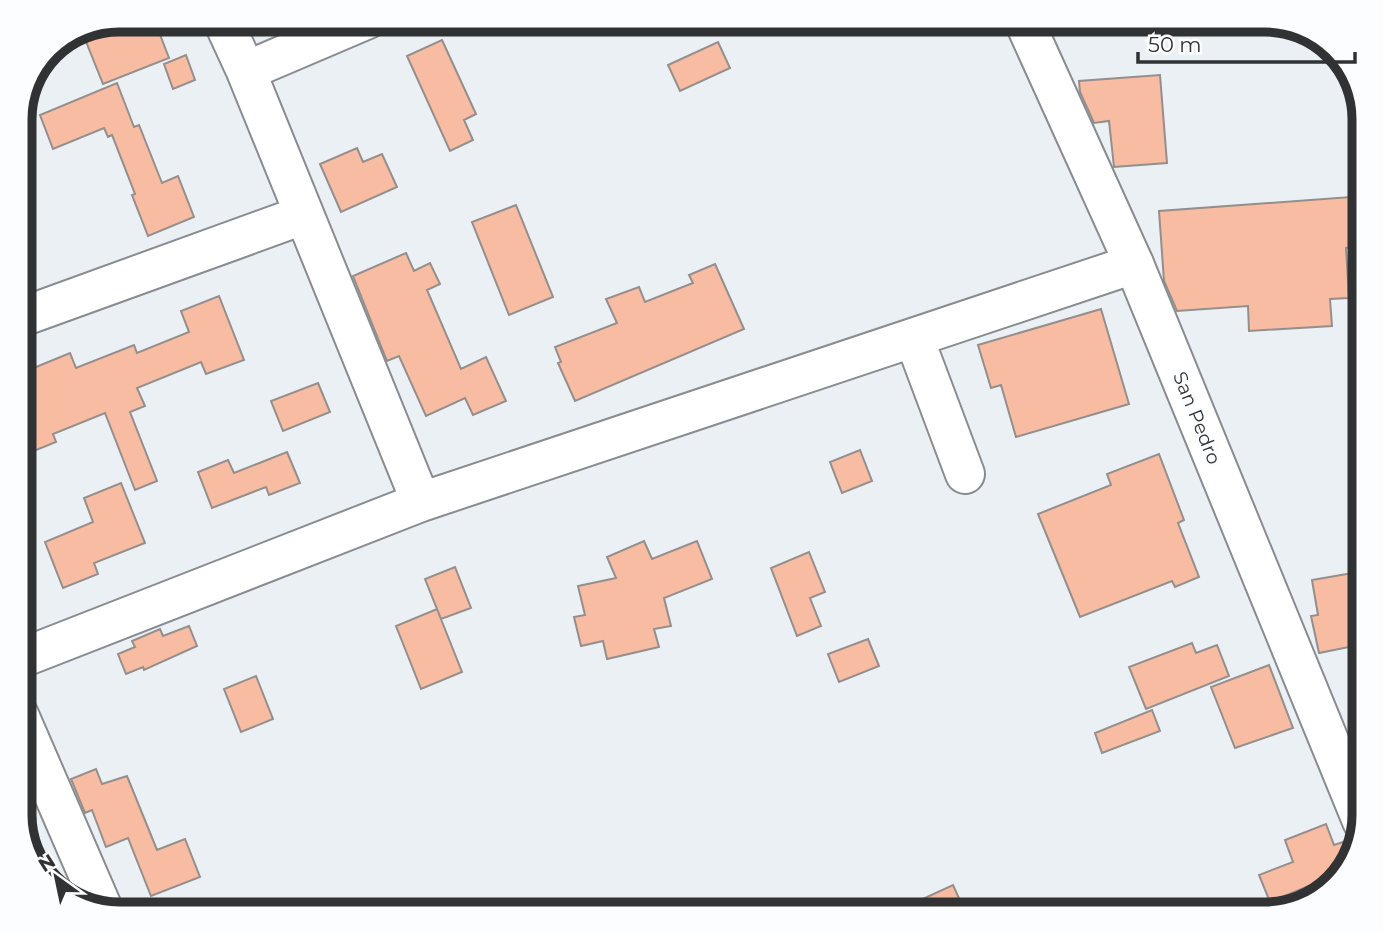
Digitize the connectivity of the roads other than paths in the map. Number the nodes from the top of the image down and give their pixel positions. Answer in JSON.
{"nodes":[{"id":1,"x":228,"y":32,"type":"edge"},
{"id":2,"x":338,"y":32,"type":"edge"},
{"id":3,"x":1029,"y":32,"type":"edge"},
{"id":4,"x":246,"y":71,"type":"junction"},
{"id":5,"x":303,"y":215,"type":"junction"},
{"id":6,"x":1134,"y":264,"type":"junction"},
{"id":7,"x":32,"y":313,"type":"edge"},
{"id":8,"x":914,"y":338,"type":"junction"},
{"id":9,"x":965,"y":474,"type":"dead end"},
{"id":10,"x":421,"y":502,"type":"junction"},
{"id":11,"x":32,"y":654,"type":"edge"},
{"id":12,"x":32,"y":745,"type":"edge"},
{"id":13,"x":1352,"y":797,"type":"edge"},
{"id":14,"x":99,"y":899,"type":"edge"}],
"edges":[{"from":1,"to":4,"type":"street"},
{"from":2,"to":4,"type":"street"},
{"from":3,"to":6,"type":"street","name":"San Pedro"},
{"from":4,"to":5,"type":"street"},
{"from":5,"to":7,"type":"street"},
{"from":5,"to":10,"type":"street"},
{"from":6,"to":8,"type":"street"},
{"from":6,"to":13,"type":"street","name":"San Pedro"},
{"from":8,"to":9,"type":"street"},
{"from":8,"to":10,"type":"street"},
{"from":10,"to":11,"type":"street"},
{"from":12,"to":14,"type":"street"}]}
